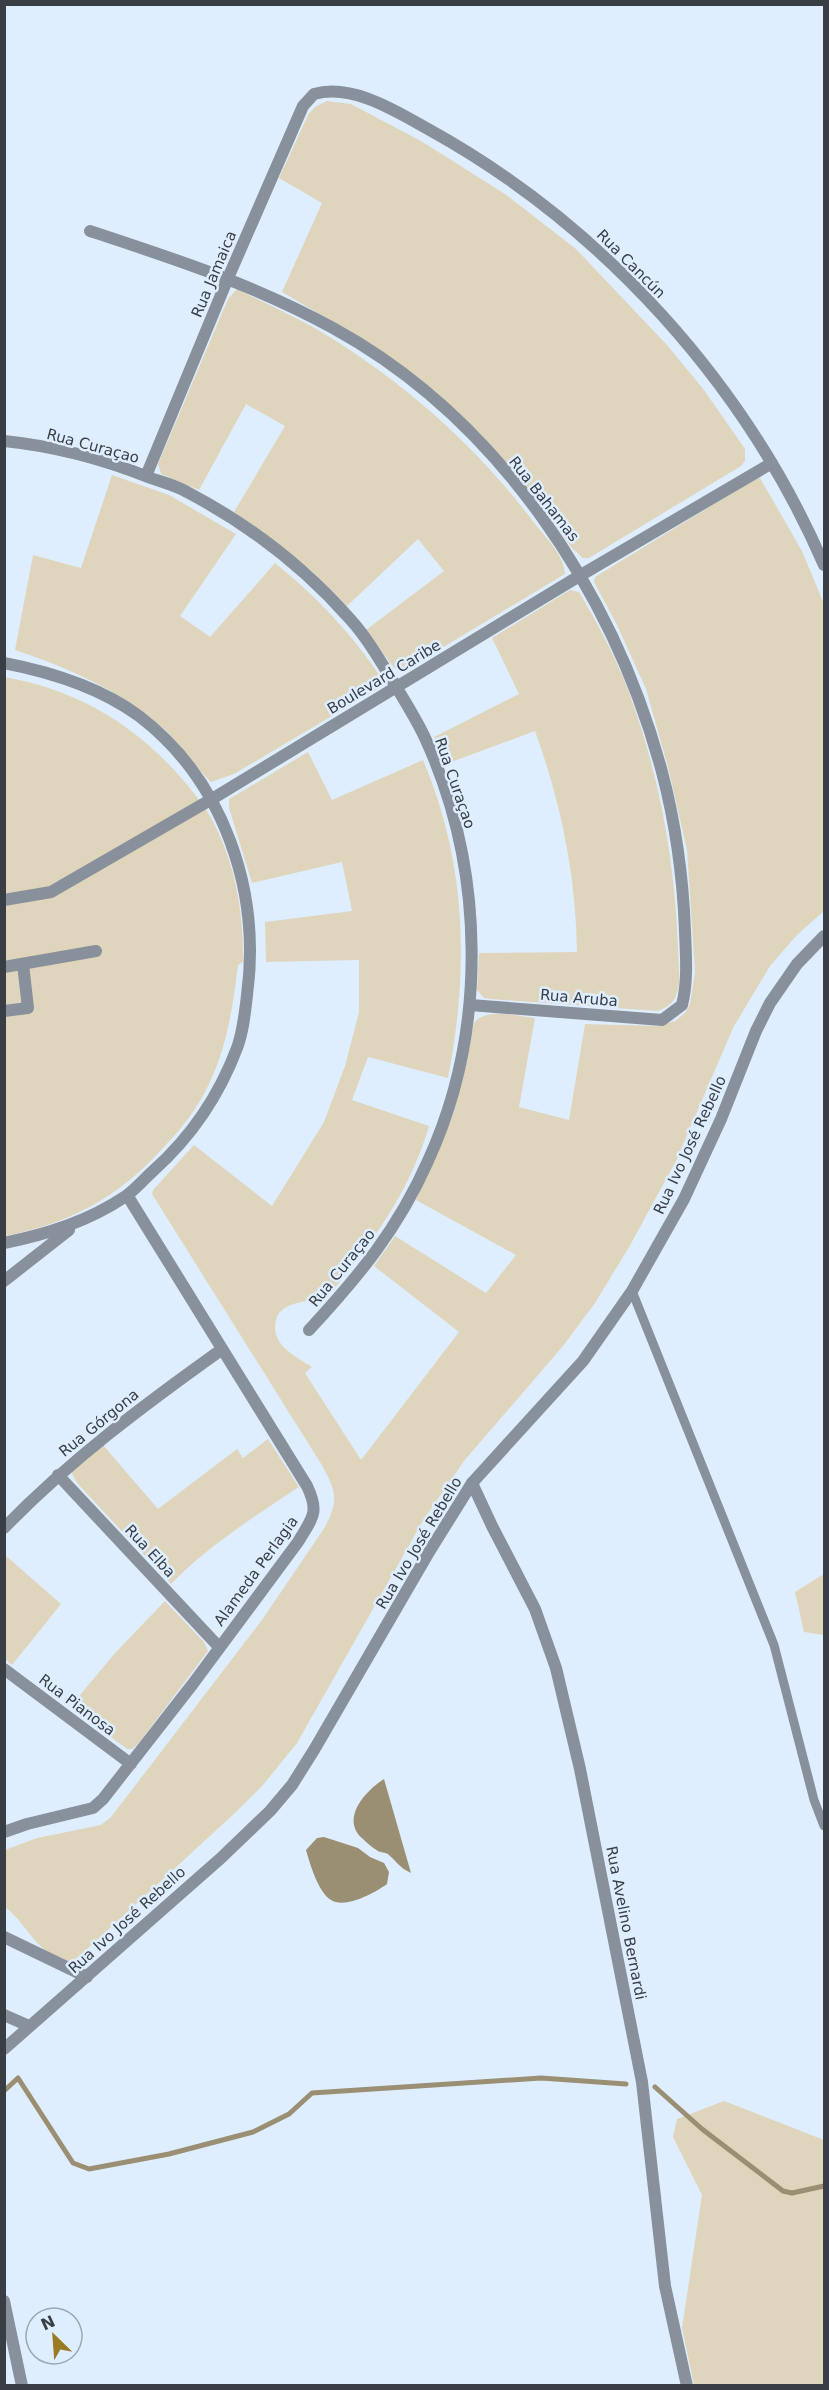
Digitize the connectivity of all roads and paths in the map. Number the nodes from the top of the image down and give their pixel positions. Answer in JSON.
{"nodes":[{"id":1,"x":321,"y":92,"type":"joint"},
{"id":2,"x":90,"y":231,"type":"dead end"},
{"id":3,"x":228,"y":278,"type":"junction"},
{"id":4,"x":4,"y":441,"type":"edge"},
{"id":5,"x":772,"y":464,"type":"junction"},
{"id":6,"x":146,"y":476,"type":"junction"},
{"id":7,"x":825,"y":565,"type":"edge"},
{"id":8,"x":581,"y":575,"type":"junction"},
{"id":9,"x":4,"y":663,"type":"edge"},
{"id":10,"x":396,"y":687,"type":"junction"},
{"id":11,"x":212,"y":799,"type":"junction"},
{"id":12,"x":4,"y":900,"type":"edge"},
{"id":13,"x":825,"y":936,"type":"edge"},
{"id":14,"x":96,"y":951,"type":"dead end"},
{"id":15,"x":23,"y":964,"type":"junction"},
{"id":16,"x":4,"y":967,"type":"edge"},
{"id":17,"x":470,"y":1005,"type":"junction"},
{"id":18,"x":682,"y":1005,"type":"joint"},
{"id":19,"x":4,"y":1011,"type":"edge"},
{"id":20,"x":127,"y":1195,"type":"junction"},
{"id":21,"x":80,"y":1221,"type":"junction"},
{"id":22,"x":4,"y":1243,"type":"edge"},
{"id":23,"x":4,"y":1281,"type":"edge"},
{"id":24,"x":632,"y":1291,"type":"junction"},
{"id":25,"x":309,"y":1330,"type":"dead end"},
{"id":26,"x":221,"y":1350,"type":"junction"},
{"id":27,"x":58,"y":1475,"type":"junction"},
{"id":28,"x":472,"y":1483,"type":"junction"},
{"id":29,"x":4,"y":1528,"type":"edge"},
{"id":30,"x":219,"y":1647,"type":"junction"},
{"id":31,"x":4,"y":1669,"type":"edge"},
{"id":32,"x":131,"y":1764,"type":"junction"},
{"id":33,"x":825,"y":1826,"type":"edge"},
{"id":34,"x":4,"y":1832,"type":"edge"},
{"id":35,"x":4,"y":1937,"type":"edge"},
{"id":36,"x":87,"y":1977,"type":"junction"},
{"id":37,"x":4,"y":2015,"type":"edge"},
{"id":38,"x":29,"y":2026,"type":"junction"},
{"id":39,"x":4,"y":2049,"type":"edge"},
{"id":40,"x":4,"y":2301,"type":"edge"},
{"id":41,"x":22,"y":2385,"type":"edge"},
{"id":42,"x":687,"y":2385,"type":"edge"}],
"edges":[{"from":1,"to":3,"type":"street","name":"Rua Jamaica"},
{"from":1,"to":5,"type":"street","name":"Rua Cancún"},
{"from":2,"to":3,"type":"street","name":"Rua Bahamas"},
{"from":3,"to":6,"type":"street","name":"Rua Jamaica"},
{"from":3,"to":8,"type":"street","name":"Rua Bahamas"},
{"from":4,"to":6,"type":"street","name":"Rua Curaçao"},
{"from":5,"to":7,"type":"street","name":"Rua Cancún"},
{"from":5,"to":8,"type":"street","name":"Boulevard Caribe"},
{"from":6,"to":10,"type":"street","name":"Rua Curaçao"},
{"from":8,"to":10,"type":"street","name":"Boulevard Caribe"},
{"from":8,"to":18,"type":"street","name":"Rua Bahamas"},
{"from":9,"to":11,"type":"street"},
{"from":10,"to":11,"type":"street","name":"Boulevard Caribe"},
{"from":10,"to":17,"type":"street","name":"Rua Curaçao"},
{"from":11,"to":12,"type":"street","name":"Boulevard Caribe"},
{"from":11,"to":20,"type":"street"},
{"from":13,"to":24,"type":"street","name":"Rua Ivo José Rebello"},
{"from":14,"to":15,"type":"street"},
{"from":15,"to":16,"type":"street"},
{"from":15,"to":19,"type":"street"},
{"from":17,"to":18,"type":"street","name":"Rua Aruba"},
{"from":17,"to":25,"type":"street","name":"Rua Curaçao"},
{"from":20,"to":21,"type":"street"},
{"from":20,"to":26,"type":"street","name":"Alameda Perlagia"},
{"from":21,"to":22,"type":"street"},
{"from":21,"to":23,"type":"street"},
{"from":24,"to":28,"type":"street","name":"Rua Ivo José Rebello"},
{"from":24,"to":33,"type":"lane"},
{"from":26,"to":27,"type":"street","name":"Rua Górgona"},
{"from":26,"to":30,"type":"street","name":"Alameda Perlagia"},
{"from":27,"to":29,"type":"street","name":"Rua Górgona"},
{"from":27,"to":30,"type":"street","name":"Rua Elba"},
{"from":28,"to":36,"type":"street","name":"Rua Ivo José Rebello"},
{"from":28,"to":42,"type":"street","name":"Rua Avelino Bernardi"},
{"from":30,"to":32,"type":"street","name":"Alameda Perlagia"},
{"from":31,"to":32,"type":"street","name":"Rua Pianosa"},
{"from":32,"to":34,"type":"street","name":"Alameda Perlagia"},
{"from":35,"to":36,"type":"street"},
{"from":36,"to":38,"type":"street","name":"Rua Ivo José Rebello"},
{"from":37,"to":38,"type":"street"},
{"from":38,"to":39,"type":"street","name":"Rua Ivo José Rebello"},
{"from":40,"to":41,"type":"street"}]}
